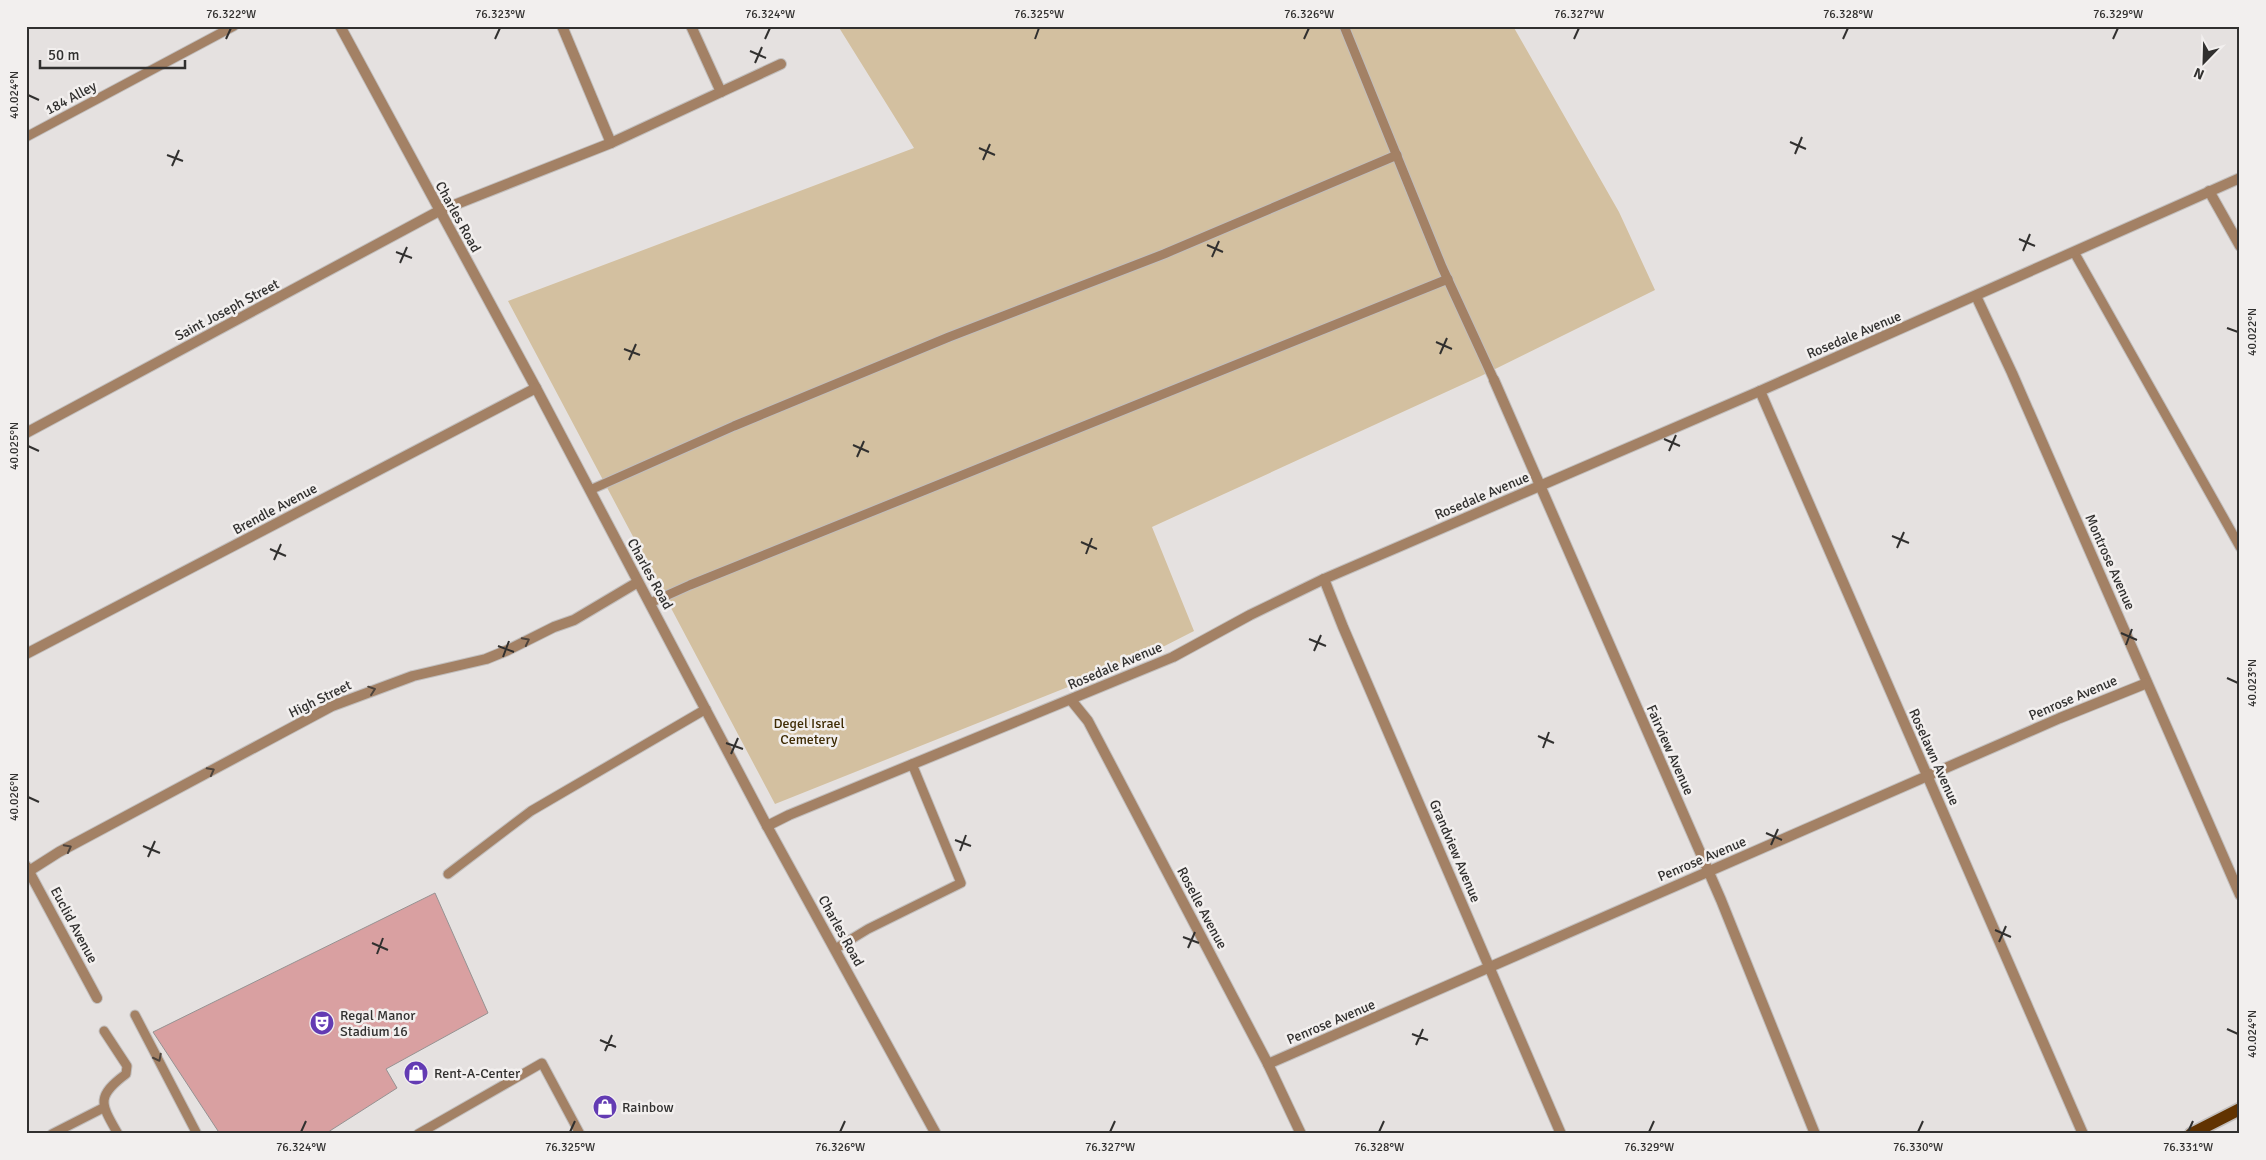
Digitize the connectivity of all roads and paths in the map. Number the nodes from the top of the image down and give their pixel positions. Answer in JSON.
{"nodes":[{"id":1,"x":234,"y":26,"type":"edge"},
{"id":2,"x":340,"y":26,"type":"edge"},
{"id":3,"x":562,"y":26,"type":"edge"},
{"id":4,"x":691,"y":26,"type":"edge"},
{"id":5,"x":1344,"y":26,"type":"edge"},
{"id":6,"x":781,"y":64,"type":"dead end"},
{"id":7,"x":721,"y":92,"type":"junction"},
{"id":8,"x":26,"y":137,"type":"edge"},
{"id":9,"x":611,"y":143,"type":"junction"},
{"id":10,"x":1397,"y":155,"type":"junction"},
{"id":11,"x":2240,"y":178,"type":"edge"},
{"id":12,"x":2209,"y":191,"type":"junction"},
{"id":13,"x":439,"y":211,"type":"junction"},
{"id":14,"x":2240,"y":246,"type":"edge"},
{"id":15,"x":2074,"y":252,"type":"junction"},
{"id":16,"x":1448,"y":279,"type":"junction"},
{"id":17,"x":1976,"y":296,"type":"junction"},
{"id":18,"x":1494,"y":380,"type":"joint"},
{"id":19,"x":536,"y":388,"type":"junction"},
{"id":20,"x":1760,"y":392,"type":"junction"},
{"id":21,"x":26,"y":433,"type":"edge"},
{"id":22,"x":1540,"y":486,"type":"junction"},
{"id":23,"x":590,"y":490,"type":"junction"},
{"id":24,"x":2240,"y":546,"type":"edge"},
{"id":25,"x":1324,"y":579,"type":"junction"},
{"id":26,"x":638,"y":582,"type":"junction"},
{"id":27,"x":650,"y":603,"type":"junction"},
{"id":28,"x":26,"y":654,"type":"edge"},
{"id":29,"x":2147,"y":683,"type":"junction"},
{"id":30,"x":1071,"y":700,"type":"junction"},
{"id":31,"x":706,"y":709,"type":"junction"},
{"id":32,"x":912,"y":764,"type":"junction"},
{"id":33,"x":1928,"y":776,"type":"junction"},
{"id":34,"x":767,"y":826,"type":"junction"},
{"id":35,"x":27,"y":870,"type":"edge"},
{"id":36,"x":1708,"y":872,"type":"junction"},
{"id":37,"x":448,"y":874,"type":"dead end"},
{"id":38,"x":2240,"y":895,"type":"edge"},
{"id":39,"x":835,"y":949,"type":"junction"},
{"id":40,"x":1490,"y":966,"type":"junction"},
{"id":41,"x":96,"y":998,"type":"dead end"},
{"id":42,"x":136,"y":1015,"type":"dead end"},
{"id":43,"x":104,"y":1031,"type":"dead end"},
{"id":44,"x":1268,"y":1064,"type":"junction"},
{"id":45,"x":103,"y":1108,"type":"junction"},
{"id":46,"x":2240,"y":1109,"type":"edge"},
{"id":47,"x":52,"y":1134,"type":"edge"},
{"id":48,"x":118,"y":1134,"type":"edge"},
{"id":49,"x":197,"y":1134,"type":"edge"},
{"id":50,"x":418,"y":1134,"type":"edge"},
{"id":51,"x":580,"y":1134,"type":"edge"},
{"id":52,"x":936,"y":1134,"type":"edge"},
{"id":53,"x":1301,"y":1134,"type":"edge"},
{"id":54,"x":1561,"y":1134,"type":"edge"},
{"id":55,"x":1815,"y":1134,"type":"edge"},
{"id":56,"x":2083,"y":1134,"type":"edge"},
{"id":57,"x":2191,"y":1134,"type":"edge"}],
"edges":[{"from":1,"to":8,"type":"lane","name":"184 Alley"},
{"from":2,"to":13,"type":"street","name":"Charles Road"},
{"from":3,"to":9,"type":"street"},
{"from":4,"to":7,"type":"street"},
{"from":5,"to":10,"type":"lane"},
{"from":6,"to":7,"type":"street","name":"Saint Joseph Street"},
{"from":7,"to":9,"type":"street","name":"Saint Joseph Street"},
{"from":9,"to":13,"type":"street","name":"Saint Joseph Street"},
{"from":10,"to":16,"type":"lane"},
{"from":10,"to":23,"type":"lane"},
{"from":11,"to":12,"type":"street","name":"Rosedale Avenue"},
{"from":12,"to":14,"type":"street"},
{"from":12,"to":15,"type":"street","name":"Rosedale Avenue"},
{"from":13,"to":19,"type":"street","name":"Charles Road"},
{"from":13,"to":21,"type":"street","name":"Saint Joseph Street"},
{"from":15,"to":17,"type":"street","name":"Rosedale Avenue"},
{"from":15,"to":24,"type":"lane"},
{"from":16,"to":18,"type":"lane"},
{"from":16,"to":27,"type":"lane"},
{"from":17,"to":20,"type":"street","name":"Rosedale Avenue"},
{"from":17,"to":29,"type":"street","name":"Montrose Avenue"},
{"from":18,"to":22,"type":"street","name":"Fairview Avenue"},
{"from":19,"to":23,"type":"street","name":"Charles Road"},
{"from":19,"to":28,"type":"street","name":"Brendle Avenue"},
{"from":20,"to":22,"type":"street","name":"Rosedale Avenue"},
{"from":20,"to":33,"type":"street","name":"Roselawn Avenue"},
{"from":22,"to":25,"type":"street","name":"Rosedale Avenue"},
{"from":22,"to":36,"type":"street","name":"Fairview Avenue"},
{"from":23,"to":26,"type":"street","name":"Charles Road"},
{"from":25,"to":30,"type":"street","name":"Rosedale Avenue"},
{"from":25,"to":40,"type":"street","name":"Grandview Avenue"},
{"from":26,"to":27,"type":"street","name":"Charles Road"},
{"from":35,"to":26,"type":"street","name":"High Street","one_way":true},
{"from":27,"to":31,"type":"street","name":"Charles Road"},
{"from":29,"to":33,"type":"street","name":"Penrose Avenue"},
{"from":29,"to":38,"type":"street","name":"Montrose Avenue"},
{"from":30,"to":32,"type":"street","name":"Rosedale Avenue"},
{"from":30,"to":44,"type":"street","name":"Roselle Avenue"},
{"from":31,"to":34,"type":"street","name":"Charles Road"},
{"from":31,"to":37,"type":"lane"},
{"from":32,"to":34,"type":"street","name":"Rosedale Avenue"},
{"from":32,"to":39,"type":"lane"},
{"from":33,"to":36,"type":"street","name":"Penrose Avenue"},
{"from":33,"to":56,"type":"street","name":"Roselawn Avenue"},
{"from":34,"to":39,"type":"street","name":"Charles Road"},
{"from":35,"to":41,"type":"street","name":"Euclid Avenue"},
{"from":36,"to":40,"type":"street","name":"Penrose Avenue"},
{"from":36,"to":55,"type":"street","name":"Fairview Avenue"},
{"from":39,"to":52,"type":"street","name":"Charles Road"},
{"from":40,"to":44,"type":"street","name":"Penrose Avenue"},
{"from":40,"to":54,"type":"street","name":"Grandview Avenue"},
{"from":42,"to":49,"type":"lane","one_way":true},
{"from":43,"to":45,"type":"lane"},
{"from":44,"to":53,"type":"street","name":"Roselle Avenue"},
{"from":45,"to":47,"type":"lane"},
{"from":45,"to":48,"type":"lane"},
{"from":46,"to":57,"type":"main road"},
{"from":50,"to":51,"type":"lane"}]}
